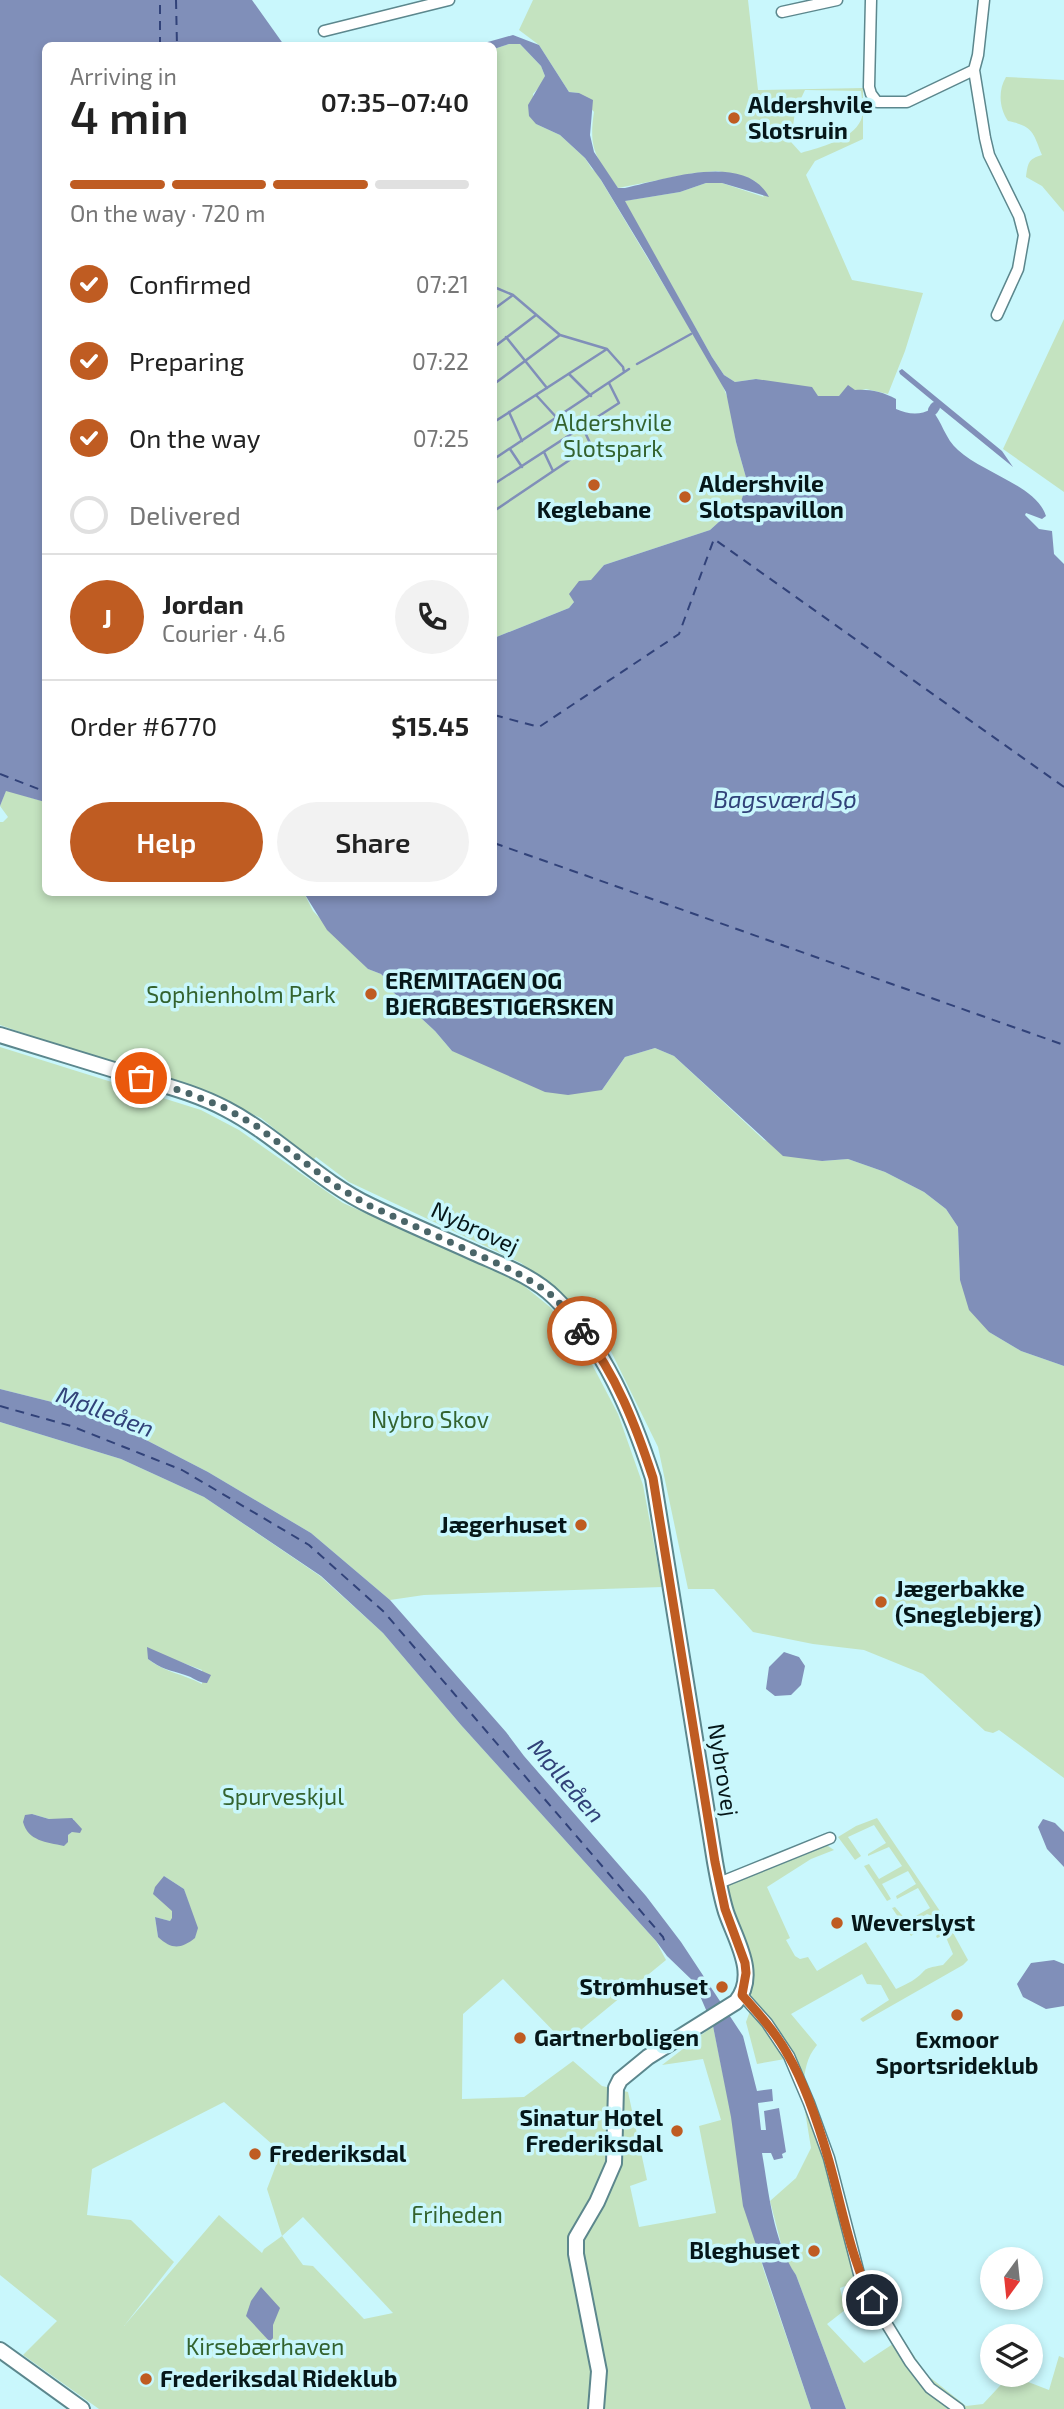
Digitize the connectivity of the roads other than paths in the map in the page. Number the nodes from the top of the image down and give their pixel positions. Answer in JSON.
{"nodes":[{"id":1,"x":449,"y":0,"type":"edge"},
{"id":2,"x":837,"y":0,"type":"edge"},
{"id":3,"x":871,"y":0,"type":"edge"},
{"id":4,"x":984,"y":0,"type":"edge"},
{"id":5,"x":782,"y":12,"type":"dead end"},
{"id":6,"x":324,"y":31,"type":"dead end"},
{"id":7,"x":974,"y":69,"type":"junction"},
{"id":8,"x":997,"y":314,"type":"dead end"},
{"id":9,"x":0,"y":1035,"type":"edge"},
{"id":10,"x":830,"y":1838,"type":"dead end"},
{"id":11,"x":719,"y":1883,"type":"junction"},
{"id":12,"x":742,"y":1995,"type":"junction"},
{"id":13,"x":0,"y":2350,"type":"edge"},
{"id":14,"x":82,"y":2409,"type":"edge"},
{"id":15,"x":596,"y":2409,"type":"edge"},
{"id":16,"x":959,"y":2409,"type":"edge"}],
"edges":[{"from":1,"to":6,"type":"street"},
{"from":2,"to":5,"type":"street"},
{"from":3,"to":7,"type":"street"},
{"from":4,"to":7,"type":"street"},
{"from":7,"to":8,"type":"street"},
{"from":9,"to":11,"type":"street","name":"Nybrovej"},
{"from":10,"to":11,"type":"street"},
{"from":11,"to":12,"type":"street","name":"Nybrovej"},
{"from":12,"to":15,"type":"street"},
{"from":12,"to":16,"type":"street"},
{"from":13,"to":14,"type":"street"}]}
